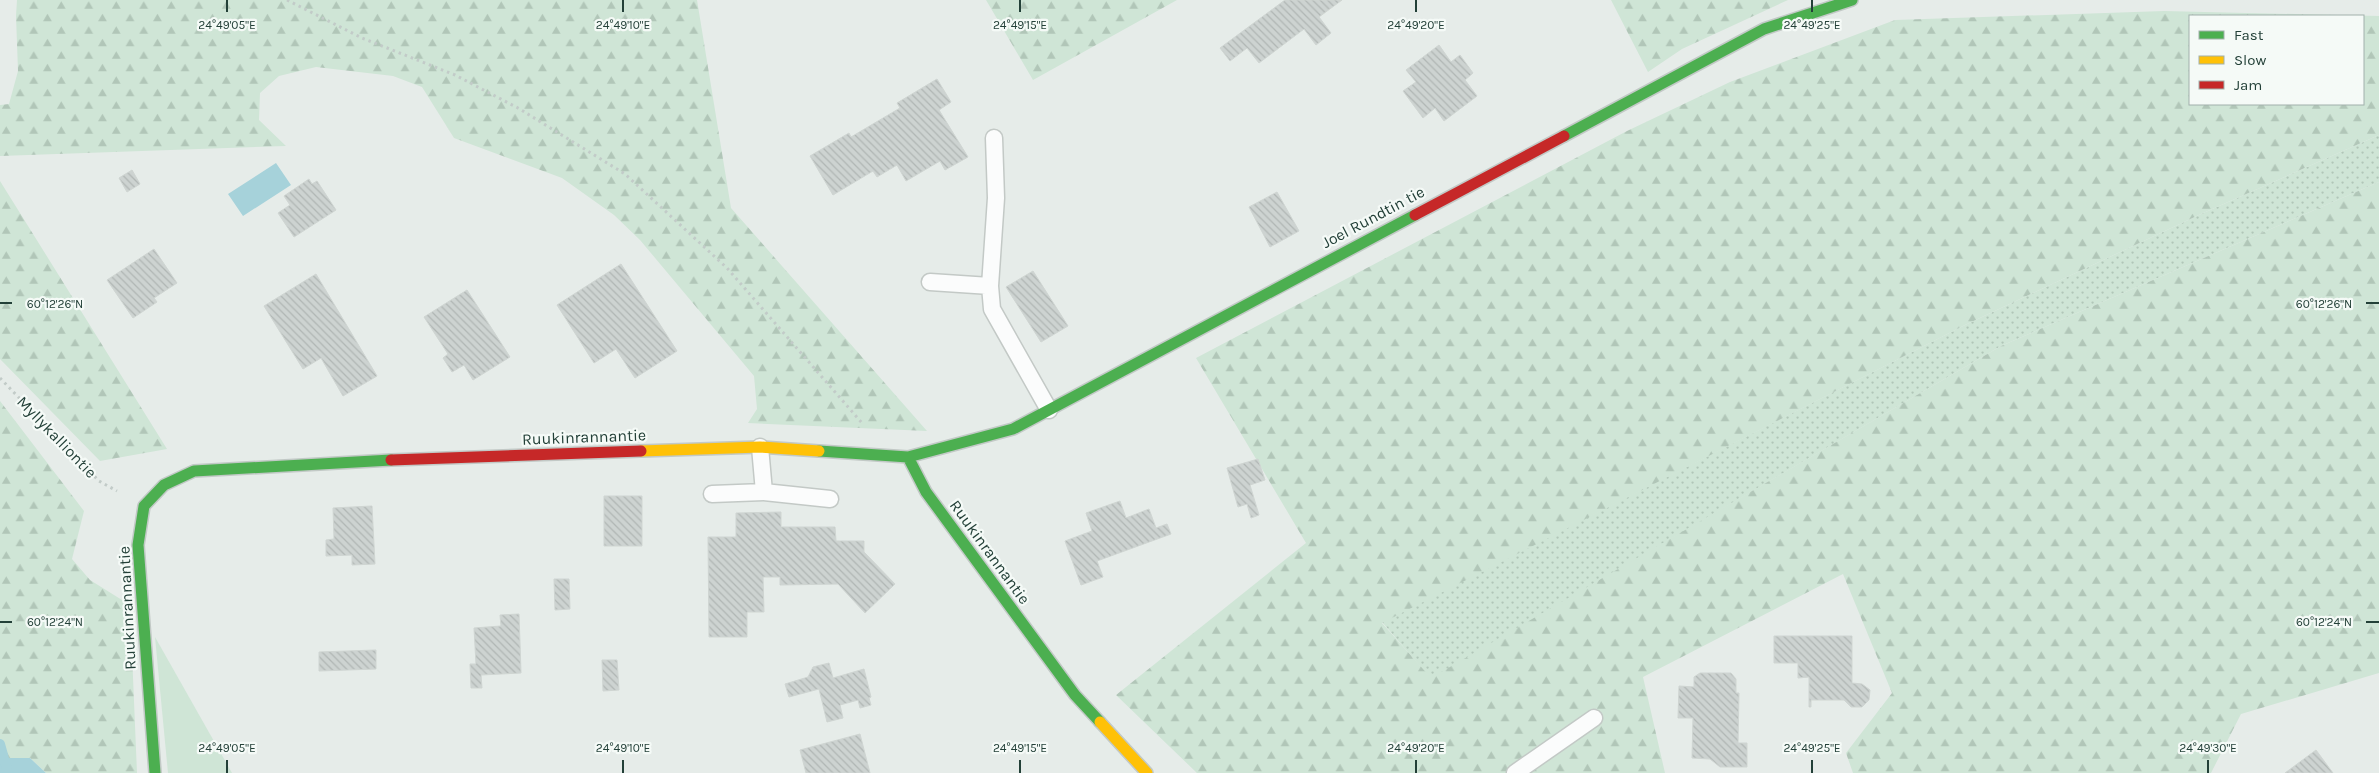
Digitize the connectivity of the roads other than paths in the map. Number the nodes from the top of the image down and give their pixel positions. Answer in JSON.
{"nodes":[{"id":1,"x":1852,"y":0,"type":"edge"},
{"id":2,"x":994,"y":138,"type":"dead end"},
{"id":3,"x":930,"y":282,"type":"dead end"},
{"id":4,"x":990,"y":286,"type":"junction"},
{"id":5,"x":1049,"y":410,"type":"junction"},
{"id":6,"x":760,"y":447,"type":"junction"},
{"id":7,"x":908,"y":457,"type":"junction"},
{"id":8,"x":764,"y":492,"type":"junction"},
{"id":9,"x":712,"y":494,"type":"dead end"},
{"id":10,"x":830,"y":499,"type":"dead end"},
{"id":11,"x":1594,"y":718,"type":"dead end"},
{"id":12,"x":155,"y":773,"type":"edge"},
{"id":13,"x":1146,"y":773,"type":"edge"},
{"id":14,"x":1515,"y":773,"type":"edge"}],
"edges":[{"from":1,"to":5,"type":"street","name":"Joel Rundtin tie"},
{"from":2,"to":4,"type":"lane"},
{"from":3,"to":4,"type":"lane"},
{"from":4,"to":5,"type":"lane"},
{"from":5,"to":7,"type":"street","name":"Joel Rundtin tie"},
{"from":6,"to":7,"type":"street","name":"Ruukinrannantie"},
{"from":6,"to":8,"type":"lane"},
{"from":6,"to":12,"type":"street","name":"Ruukinrannantie"},
{"from":7,"to":13,"type":"street","name":"Ruukinrannantie"},
{"from":8,"to":9,"type":"lane"},
{"from":8,"to":10,"type":"lane"},
{"from":11,"to":14,"type":"lane"}]}
